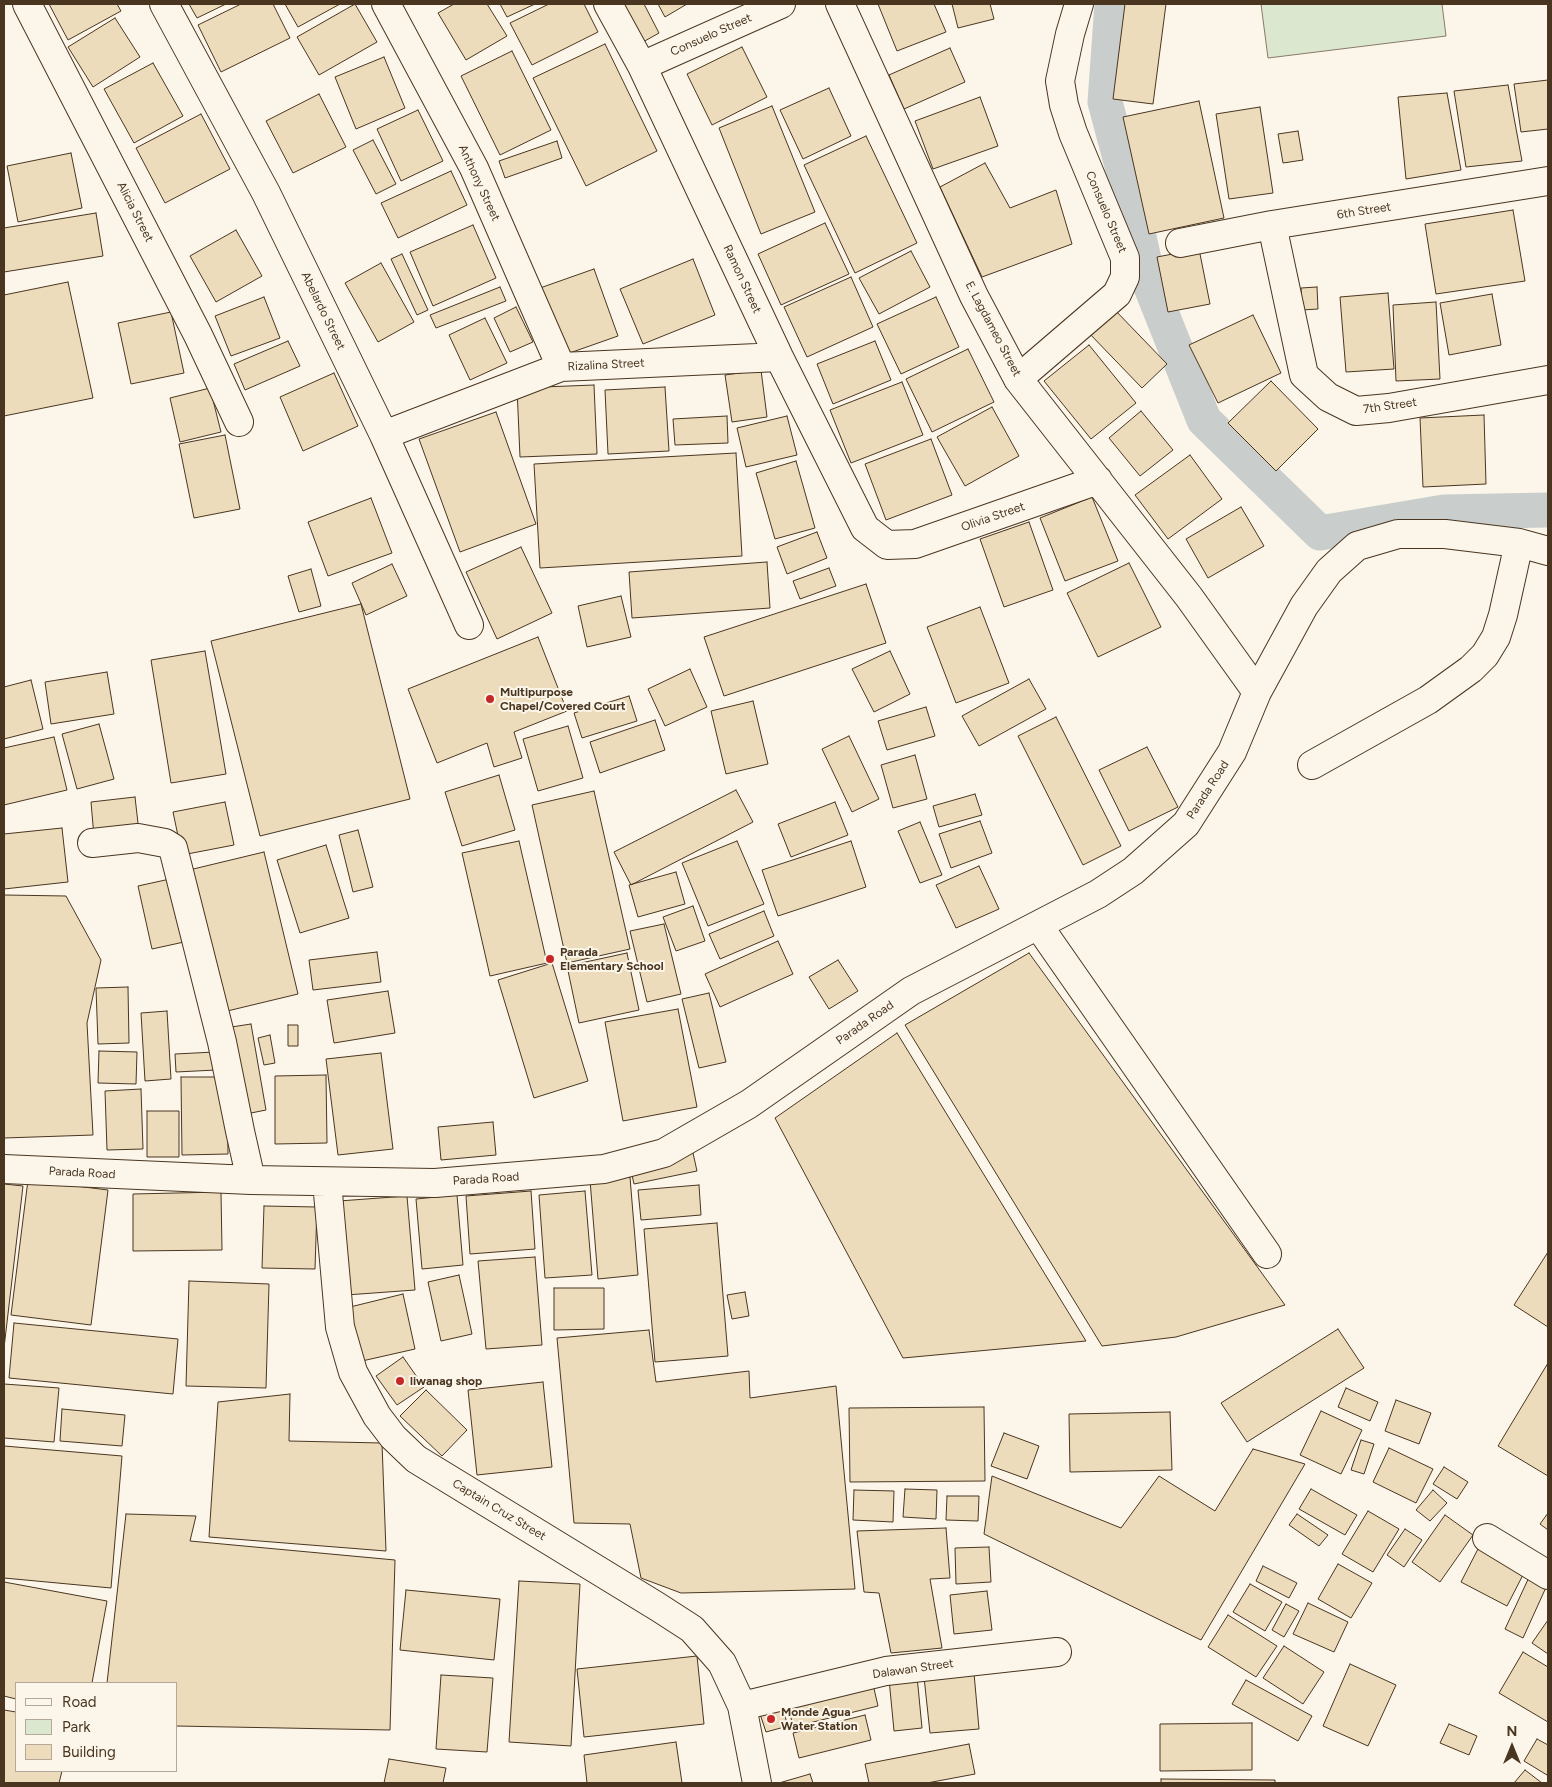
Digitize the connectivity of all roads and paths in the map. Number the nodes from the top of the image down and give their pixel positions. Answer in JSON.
{"nodes":[{"id":1,"x":27,"y":4,"type":"edge"},
{"id":2,"x":164,"y":4,"type":"edge"},
{"id":3,"x":386,"y":4,"type":"edge"},
{"id":4,"x":608,"y":4,"type":"edge"},
{"id":5,"x":780,"y":4,"type":"edge"},
{"id":6,"x":840,"y":4,"type":"edge"},
{"id":7,"x":1080,"y":4,"type":"edge"},
{"id":8,"x":642,"y":66,"type":"junction"},
{"id":9,"x":1548,"y":181,"type":"edge"},
{"id":10,"x":1272,"y":226,"type":"junction"},
{"id":11,"x":1180,"y":243,"type":"dead end"},
{"id":12,"x":779,"y":357,"type":"junction"},
{"id":13,"x":561,"y":367,"type":"junction"},
{"id":14,"x":1018,"y":378,"type":"junction"},
{"id":15,"x":1548,"y":380,"type":"edge"},
{"id":16,"x":239,"y":422,"type":"dead end"},
{"id":17,"x":384,"y":435,"type":"junction"},
{"id":18,"x":1098,"y":480,"type":"junction"},
{"id":19,"x":1519,"y":543,"type":"junction"},
{"id":20,"x":886,"y":545,"type":"joint"},
{"id":21,"x":1548,"y":551,"type":"edge"},
{"id":22,"x":469,"y":625,"type":"dead end"},
{"id":23,"x":1257,"y":692,"type":"junction"},
{"id":24,"x":1312,"y":765,"type":"dead end"},
{"id":25,"x":92,"y":843,"type":"dead end"},
{"id":26,"x":1038,"y":925,"type":"junction"},
{"id":27,"x":4,"y":1169,"type":"edge"},
{"id":28,"x":252,"y":1180,"type":"junction"},
{"id":29,"x":327,"y":1182,"type":"junction"},
{"id":30,"x":1268,"y":1254,"type":"dead end"},
{"id":31,"x":1487,"y":1538,"type":"dead end"},
{"id":32,"x":1548,"y":1575,"type":"edge"},
{"id":33,"x":1057,"y":1652,"type":"dead end"},
{"id":34,"x":742,"y":1706,"type":"junction"},
{"id":35,"x":757,"y":1783,"type":"edge"}],
"edges":[{"from":1,"to":16,"type":"street","name":"Alicia Street"},
{"from":2,"to":17,"type":"street","name":"Abelardo Street"},
{"from":3,"to":13,"type":"street","name":"Anthony Street"},
{"from":4,"to":8,"type":"street","name":"Ramon Street"},
{"from":5,"to":8,"type":"street","name":"Consuelo Street"},
{"from":6,"to":14,"type":"street","name":"E. Lagdameo Street"},
{"from":7,"to":14,"type":"street","name":"Consuelo Street"},
{"from":8,"to":12,"type":"street","name":"Ramon Street"},
{"from":9,"to":10,"type":"street","name":"6th Street"},
{"from":10,"to":11,"type":"street","name":"6th Street"},
{"from":10,"to":15,"type":"street","name":"7th Street"},
{"from":12,"to":13,"type":"street","name":"Rizalina Street"},
{"from":12,"to":20,"type":"street","name":"Ramon Street"},
{"from":13,"to":17,"type":"street","name":"Rizalina Street"},
{"from":14,"to":18,"type":"street","name":"E. Lagdameo Street"},
{"from":17,"to":22,"type":"street","name":"Abelardo Street"},
{"from":18,"to":20,"type":"street","name":"Olivia Street"},
{"from":18,"to":23,"type":"street","name":"E. Lagdameo Street"},
{"from":19,"to":21,"type":"street","name":"Parada Road"},
{"from":19,"to":23,"type":"street","name":"Parada Road"},
{"from":19,"to":24,"type":"street"},
{"from":23,"to":26,"type":"street","name":"Parada Road"},
{"from":25,"to":28,"type":"street"},
{"from":26,"to":29,"type":"street","name":"Parada Road"},
{"from":26,"to":30,"type":"street"},
{"from":27,"to":28,"type":"street","name":"Parada Road"},
{"from":28,"to":29,"type":"street","name":"Parada Road"},
{"from":29,"to":34,"type":"street","name":"Captain Cruz Street"},
{"from":31,"to":32,"type":"street"},
{"from":33,"to":34,"type":"street","name":"Dalawan Street"},
{"from":34,"to":35,"type":"street","name":"Captain Cruz Street"}]}
